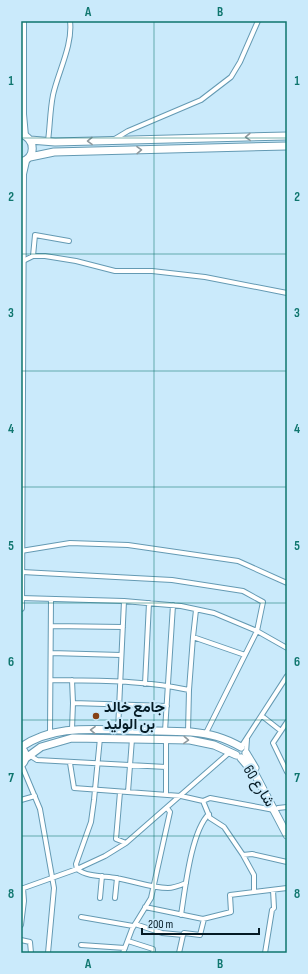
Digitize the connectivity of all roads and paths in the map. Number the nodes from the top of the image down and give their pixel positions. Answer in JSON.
{"nodes":[{"id":1,"x":23,"y":21,"type":"edge"},
{"id":2,"x":70,"y":21,"type":"edge"},
{"id":3,"x":258,"y":21,"type":"edge"},
{"id":4,"x":287,"y":136,"type":"edge"},
{"id":5,"x":25,"y":137,"type":"edge"},
{"id":6,"x":48,"y":141,"type":"junction"},
{"id":7,"x":111,"y":141,"type":"junction"},
{"id":8,"x":287,"y":146,"type":"edge"},
{"id":9,"x":26,"y":160,"type":"edge"},
{"id":10,"x":69,"y":241,"type":"dead end"},
{"id":11,"x":33,"y":256,"type":"junction"},
{"id":12,"x":23,"y":261,"type":"junction"},
{"id":13,"x":287,"y":293,"type":"edge"},
{"id":14,"x":21,"y":551,"type":"edge"},
{"id":15,"x":22,"y":572,"type":"edge"},
{"id":16,"x":287,"y":583,"type":"edge"},
{"id":17,"x":21,"y":598,"type":"edge"},
{"id":18,"x":51,"y":599,"type":"junction"},
{"id":19,"x":124,"y":601,"type":"junction"},
{"id":20,"x":149,"y":603,"type":"junction"},
{"id":21,"x":173,"y":605,"type":"junction"},
{"id":22,"x":21,"y":608,"type":"edge"},
{"id":23,"x":196,"y":610,"type":"junction"},
{"id":24,"x":51,"y":626,"type":"junction"},
{"id":25,"x":123,"y":627,"type":"junction"},
{"id":26,"x":257,"y":631,"type":"junction"},
{"id":27,"x":193,"y":637,"type":"junction"},
{"id":28,"x":287,"y":648,"type":"edge"},
{"id":29,"x":51,"y":653,"type":"junction"},
{"id":30,"x":122,"y":655,"type":"junction"},
{"id":31,"x":245,"y":655,"type":"junction"},
{"id":32,"x":287,"y":677,"type":"edge"},
{"id":33,"x":51,"y":680,"type":"junction"},
{"id":34,"x":72,"y":680,"type":"junction"},
{"id":35,"x":120,"y":682,"type":"junction"},
{"id":36,"x":145,"y":684,"type":"junction"},
{"id":37,"x":168,"y":686,"type":"junction"},
{"id":38,"x":189,"y":690,"type":"junction"},
{"id":39,"x":73,"y":702,"type":"junction"},
{"id":40,"x":119,"y":703,"type":"junction"},
{"id":41,"x":167,"y":706,"type":"junction"},
{"id":42,"x":262,"y":716,"type":"junction"},
{"id":43,"x":287,"y":722,"type":"edge"},
{"id":44,"x":72,"y":729,"type":"junction"},
{"id":45,"x":118,"y":730,"type":"junction"},
{"id":46,"x":165,"y":731,"type":"junction"},
{"id":47,"x":281,"y":731,"type":"junction"},
{"id":48,"x":188,"y":732,"type":"junction"},
{"id":49,"x":50,"y":733,"type":"junction"},
{"id":50,"x":206,"y":733,"type":"junction"},
{"id":51,"x":36,"y":738,"type":"junction"},
{"id":52,"x":100,"y":738,"type":"junction"},
{"id":53,"x":248,"y":738,"type":"junction"},
{"id":54,"x":132,"y":739,"type":"junction"},
{"id":55,"x":166,"y":740,"type":"junction"},
{"id":56,"x":21,"y":747,"type":"edge"},
{"id":57,"x":40,"y":747,"type":"junction"},
{"id":58,"x":239,"y":753,"type":"junction"},
{"id":59,"x":24,"y":763,"type":"edge"},
{"id":60,"x":70,"y":763,"type":"junction"},
{"id":61,"x":97,"y":764,"type":"junction"},
{"id":62,"x":129,"y":765,"type":"junction"},
{"id":63,"x":286,"y":766,"type":"edge"},
{"id":64,"x":166,"y":767,"type":"junction"},
{"id":65,"x":287,"y":772,"type":"edge"},
{"id":66,"x":95,"y":790,"type":"junction"},
{"id":67,"x":120,"y":792,"type":"junction"},
{"id":68,"x":128,"y":792,"type":"junction"},
{"id":69,"x":166,"y":795,"type":"junction"},
{"id":70,"x":35,"y":796,"type":"junction"},
{"id":71,"x":181,"y":796,"type":"junction"},
{"id":72,"x":21,"y":800,"type":"edge"},
{"id":73,"x":203,"y":801,"type":"junction"},
{"id":74,"x":287,"y":807,"type":"edge"},
{"id":75,"x":167,"y":808,"type":"junction"},
{"id":76,"x":276,"y":809,"type":"junction"},
{"id":77,"x":209,"y":814,"type":"junction"},
{"id":78,"x":287,"y":826,"type":"edge"},
{"id":79,"x":287,"y":835,"type":"edge"},
{"id":80,"x":126,"y":843,"type":"junction"},
{"id":81,"x":243,"y":855,"type":"junction"},
{"id":82,"x":287,"y":862,"type":"edge"},
{"id":83,"x":77,"y":869,"type":"junction"},
{"id":84,"x":102,"y":876,"type":"junction"},
{"id":85,"x":53,"y":878,"type":"junction"},
{"id":86,"x":117,"y":878,"type":"junction"},
{"id":87,"x":186,"y":882,"type":"junction"},
{"id":88,"x":153,"y":886,"type":"junction"},
{"id":89,"x":287,"y":888,"type":"edge"},
{"id":90,"x":22,"y":889,"type":"edge"},
{"id":91,"x":273,"y":890,"type":"junction"},
{"id":92,"x":254,"y":892,"type":"junction"},
{"id":93,"x":100,"y":898,"type":"dead end"},
{"id":94,"x":115,"y":898,"type":"dead end"},
{"id":95,"x":145,"y":907,"type":"junction"},
{"id":96,"x":181,"y":915,"type":"junction"},
{"id":97,"x":81,"y":917,"type":"dead end"},
{"id":98,"x":204,"y":919,"type":"junction"},
{"id":99,"x":21,"y":925,"type":"edge"},
{"id":100,"x":134,"y":926,"type":"junction"},
{"id":101,"x":183,"y":935,"type":"junction"},
{"id":102,"x":21,"y":940,"type":"edge"},
{"id":103,"x":128,"y":941,"type":"junction"},
{"id":104,"x":81,"y":945,"type":"dead end"},
{"id":105,"x":125,"y":948,"type":"junction"},
{"id":106,"x":31,"y":953,"type":"edge"},
{"id":107,"x":48,"y":953,"type":"edge"},
{"id":108,"x":122,"y":953,"type":"edge"},
{"id":109,"x":153,"y":953,"type":"edge"},
{"id":110,"x":179,"y":953,"type":"edge"},
{"id":111,"x":265,"y":953,"type":"edge"}],
"edges":[{"from":1,"to":5,"type":"main road"},
{"from":2,"to":6,"type":"street"},
{"from":3,"to":7,"type":"street"},
{"from":4,"to":7,"type":"main road","one_way":true},
{"from":5,"to":6,"type":"main road"},
{"from":5,"to":9,"type":"main road"},
{"from":7,"to":6,"type":"main road","one_way":true},
{"from":9,"to":8,"type":"main road","one_way":true},
{"from":9,"to":12,"type":"main road"},
{"from":10,"to":11,"type":"street"},
{"from":11,"to":12,"type":"street"},
{"from":11,"to":13,"type":"street"},
{"from":12,"to":14,"type":"main road"},
{"from":14,"to":15,"type":"main road"},
{"from":14,"to":16,"type":"street"},
{"from":15,"to":17,"type":"main road"},
{"from":15,"to":26,"type":"street"},
{"from":17,"to":18,"type":"street"},
{"from":17,"to":22,"type":"main road"},
{"from":18,"to":19,"type":"street"},
{"from":18,"to":24,"type":"street"},
{"from":19,"to":20,"type":"street"},
{"from":19,"to":25,"type":"street"},
{"from":20,"to":21,"type":"street"},
{"from":20,"to":36,"type":"street"},
{"from":21,"to":23,"type":"street"},
{"from":21,"to":37,"type":"street"},
{"from":23,"to":26,"type":"street"},
{"from":23,"to":27,"type":"street"},
{"from":24,"to":25,"type":"street"},
{"from":24,"to":29,"type":"street"},
{"from":25,"to":30,"type":"street"},
{"from":26,"to":28,"type":"street"},
{"from":26,"to":31,"type":"street"},
{"from":27,"to":31,"type":"street"},
{"from":27,"to":38,"type":"street"},
{"from":29,"to":30,"type":"street"},
{"from":29,"to":33,"type":"street"},
{"from":30,"to":35,"type":"street"},
{"from":31,"to":50,"type":"street"},
{"from":32,"to":42,"type":"street"},
{"from":33,"to":34,"type":"street"},
{"from":33,"to":49,"type":"street"},
{"from":34,"to":35,"type":"street"},
{"from":34,"to":39,"type":"street"},
{"from":35,"to":36,"type":"street"},
{"from":35,"to":40,"type":"street"},
{"from":36,"to":37,"type":"street"},
{"from":37,"to":38,"type":"street"},
{"from":37,"to":41,"type":"street"},
{"from":38,"to":48,"type":"street"},
{"from":39,"to":40,"type":"street"},
{"from":39,"to":44,"type":"street"},
{"from":40,"to":41,"type":"street"},
{"from":40,"to":45,"type":"street"},
{"from":41,"to":46,"type":"street"},
{"from":42,"to":47,"type":"street"},
{"from":42,"to":53,"type":"street"},
{"from":43,"to":47,"type":"street"},
{"from":45,"to":44,"type":"main road","name":"شارع 60","one_way":true},
{"from":44,"to":49,"type":"main road","name":"شارع 60"},
{"from":45,"to":46,"type":"main road","name":"شارع 60"},
{"from":46,"to":48,"type":"main road","name":"شارع 60"},
{"from":47,"to":63,"type":"street"},
{"from":48,"to":50,"type":"main road","name":"شارع 60"},
{"from":49,"to":51,"type":"main road","name":"شارع 60"},
{"from":50,"to":58,"type":"main road","name":"شارع 60"},
{"from":51,"to":56,"type":"main road","name":"شارع 60"},
{"from":51,"to":57,"type":"main road"},
{"from":52,"to":54,"type":"main road","name":"شارع 60"},
{"from":52,"to":57,"type":"main road","name":"شارع 60"},
{"from":52,"to":61,"type":"street"},
{"from":53,"to":58,"type":"street"},
{"from":53,"to":58,"type":"street"},
{"from":54,"to":55,"type":"main road","name":"شارع 60"},
{"from":54,"to":62,"type":"street"},
{"from":55,"to":58,"type":"main road","name":"شارع 60","one_way":true},
{"from":55,"to":64,"type":"street"},
{"from":56,"to":59,"type":"main road"},
{"from":57,"to":59,"type":"main road","name":"شارع 60"},
{"from":58,"to":71,"type":"street"},
{"from":58,"to":76,"type":"main road","name":"شارع 60"},
{"from":59,"to":60,"type":"street"},
{"from":59,"to":70,"type":"street"},
{"from":60,"to":61,"type":"street"},
{"from":60,"to":66,"type":"street"},
{"from":61,"to":62,"type":"street"},
{"from":61,"to":66,"type":"street"},
{"from":62,"to":64,"type":"street"},
{"from":62,"to":68,"type":"street"},
{"from":63,"to":65,"type":"street"},
{"from":64,"to":69,"type":"street"},
{"from":66,"to":67,"type":"street"},
{"from":66,"to":83,"type":"street"},
{"from":67,"to":68,"type":"street"},
{"from":67,"to":80,"type":"street"},
{"from":68,"to":69,"type":"street"},
{"from":69,"to":71,"type":"street"},
{"from":70,"to":72,"type":"street"},
{"from":70,"to":85,"type":"street"},
{"from":71,"to":73,"type":"street"},
{"from":71,"to":75,"type":"street"},
{"from":73,"to":76,"type":"street"},
{"from":73,"to":77,"type":"street"},
{"from":74,"to":76,"type":"street"},
{"from":75,"to":80,"type":"street"},
{"from":75,"to":88,"type":"street"},
{"from":76,"to":78,"type":"main road","name":"شارع 60"},
{"from":76,"to":79,"type":"main road","name":"شارع 60"},
{"from":77,"to":81,"type":"street"},
{"from":77,"to":87,"type":"street"},
{"from":80,"to":83,"type":"street"},
{"from":81,"to":82,"type":"street"},
{"from":81,"to":92,"type":"street"},
{"from":83,"to":84,"type":"street"},
{"from":83,"to":85,"type":"street"},
{"from":84,"to":86,"type":"street"},
{"from":84,"to":93,"type":"street"},
{"from":85,"to":90,"type":"street"},
{"from":85,"to":107,"type":"street"},
{"from":86,"to":88,"type":"street"},
{"from":86,"to":94,"type":"street"},
{"from":87,"to":88,"type":"street"},
{"from":87,"to":96,"type":"street"},
{"from":88,"to":95,"type":"street"},
{"from":89,"to":91,"type":"street"},
{"from":90,"to":99,"type":"street"},
{"from":91,"to":92,"type":"street"},
{"from":91,"to":111,"type":"street"},
{"from":92,"to":98,"type":"street"},
{"from":95,"to":96,"type":"street"},
{"from":95,"to":100,"type":"street"},
{"from":96,"to":98,"type":"street"},
{"from":97,"to":100,"type":"street"},
{"from":98,"to":101,"type":"street"},
{"from":100,"to":101,"type":"street"},
{"from":100,"to":103,"type":"street"},
{"from":101,"to":110,"type":"street"},
{"from":102,"to":106,"type":"street"},
{"from":103,"to":105,"type":"street"},
{"from":103,"to":109,"type":"street"},
{"from":104,"to":105,"type":"street"},
{"from":105,"to":108,"type":"street"}]}
